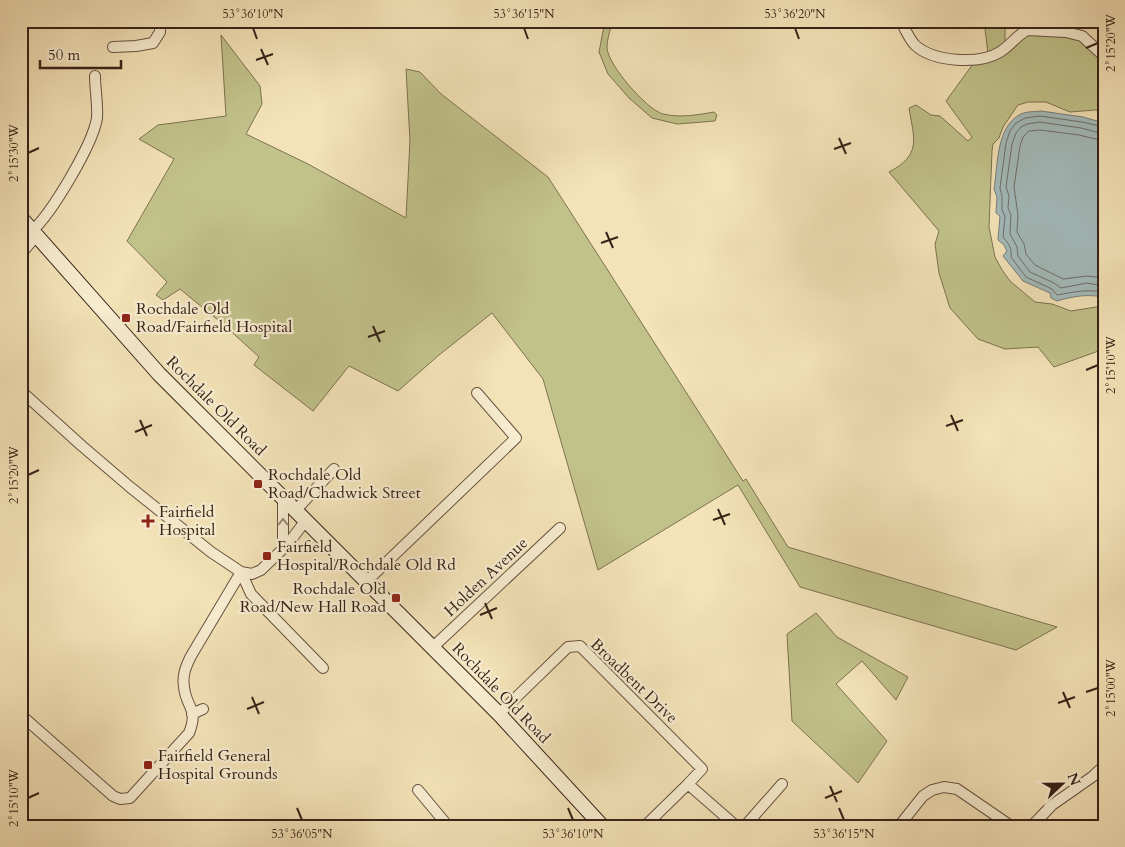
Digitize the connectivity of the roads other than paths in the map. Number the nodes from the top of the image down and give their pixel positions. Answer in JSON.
{"nodes":[{"id":1,"x":160,"y":21,"type":"edge"},
{"id":2,"x":901,"y":21,"type":"edge"},
{"id":3,"x":113,"y":47,"type":"dead end"},
{"id":4,"x":1104,"y":56,"type":"edge"},
{"id":5,"x":95,"y":76,"type":"dead end"},
{"id":6,"x":21,"y":218,"type":"edge"},
{"id":7,"x":34,"y":233,"type":"junction"},
{"id":8,"x":21,"y":254,"type":"edge"},
{"id":9,"x":21,"y":391,"type":"edge"},
{"id":10,"x":477,"y":393,"type":"dead end"},
{"id":11,"x":334,"y":470,"type":"dead end"},
{"id":12,"x":283,"y":497,"type":"junction"},
{"id":13,"x":301,"y":515,"type":"junction"},
{"id":14,"x":560,"y":528,"type":"dead end"},
{"id":15,"x":283,"y":547,"type":"junction"},
{"id":16,"x":241,"y":572,"type":"junction"},
{"id":17,"x":367,"y":581,"type":"junction"},
{"id":18,"x":432,"y":648,"type":"junction"},
{"id":19,"x":323,"y":668,"type":"dead end"},
{"id":20,"x":203,"y":710,"type":"dead end"},
{"id":21,"x":192,"y":714,"type":"junction"},
{"id":22,"x":499,"y":714,"type":"junction"},
{"id":23,"x":21,"y":715,"type":"edge"},
{"id":24,"x":1104,"y":766,"type":"edge"},
{"id":25,"x":688,"y":784,"type":"junction"},
{"id":26,"x":782,"y":784,"type":"dead end"},
{"id":27,"x":418,"y":790,"type":"dead end"},
{"id":28,"x":448,"y":826,"type":"edge"},
{"id":29,"x":602,"y":826,"type":"edge"},
{"id":30,"x":644,"y":826,"type":"edge"},
{"id":31,"x":736,"y":826,"type":"edge"},
{"id":32,"x":745,"y":826,"type":"edge"},
{"id":33,"x":899,"y":826,"type":"edge"},
{"id":34,"x":1012,"y":826,"type":"edge"},
{"id":35,"x":1032,"y":826,"type":"edge"}],
"edges":[{"from":1,"to":3,"type":"street"},
{"from":2,"to":4,"type":"street"},
{"from":5,"to":7,"type":"street"},
{"from":6,"to":7,"type":"main road","name":"Rochdale Old Road"},
{"from":7,"to":8,"type":"street"},
{"from":7,"to":12,"type":"main road","name":"Rochdale Old Road"},
{"from":9,"to":16,"type":"street"},
{"from":10,"to":17,"type":"street"},
{"from":11,"to":13,"type":"street"},
{"from":12,"to":13,"type":"main road","name":"Rochdale Old Road"},
{"from":15,"to":12,"type":"street","one_way":true},
{"from":13,"to":15,"type":"street"},
{"from":13,"to":17,"type":"main road","name":"Rochdale Old Road"},
{"from":14,"to":18,"type":"street","name":"Holden Avenue"},
{"from":15,"to":16,"type":"street"},
{"from":16,"to":19,"type":"street"},
{"from":16,"to":21,"type":"street"},
{"from":17,"to":18,"type":"main road","name":"Rochdale Old Road"},
{"from":18,"to":22,"type":"main road","name":"Rochdale Old Road"},
{"from":20,"to":21,"type":"street"},
{"from":21,"to":23,"type":"street"},
{"from":22,"to":25,"type":"street","name":"Broadbent Drive"},
{"from":22,"to":29,"type":"main road","name":"Rochdale Old Road"},
{"from":24,"to":35,"type":"street"},
{"from":25,"to":30,"type":"street"},
{"from":25,"to":31,"type":"street"},
{"from":26,"to":32,"type":"street"},
{"from":27,"to":28,"type":"street"},
{"from":33,"to":34,"type":"street"}]}
